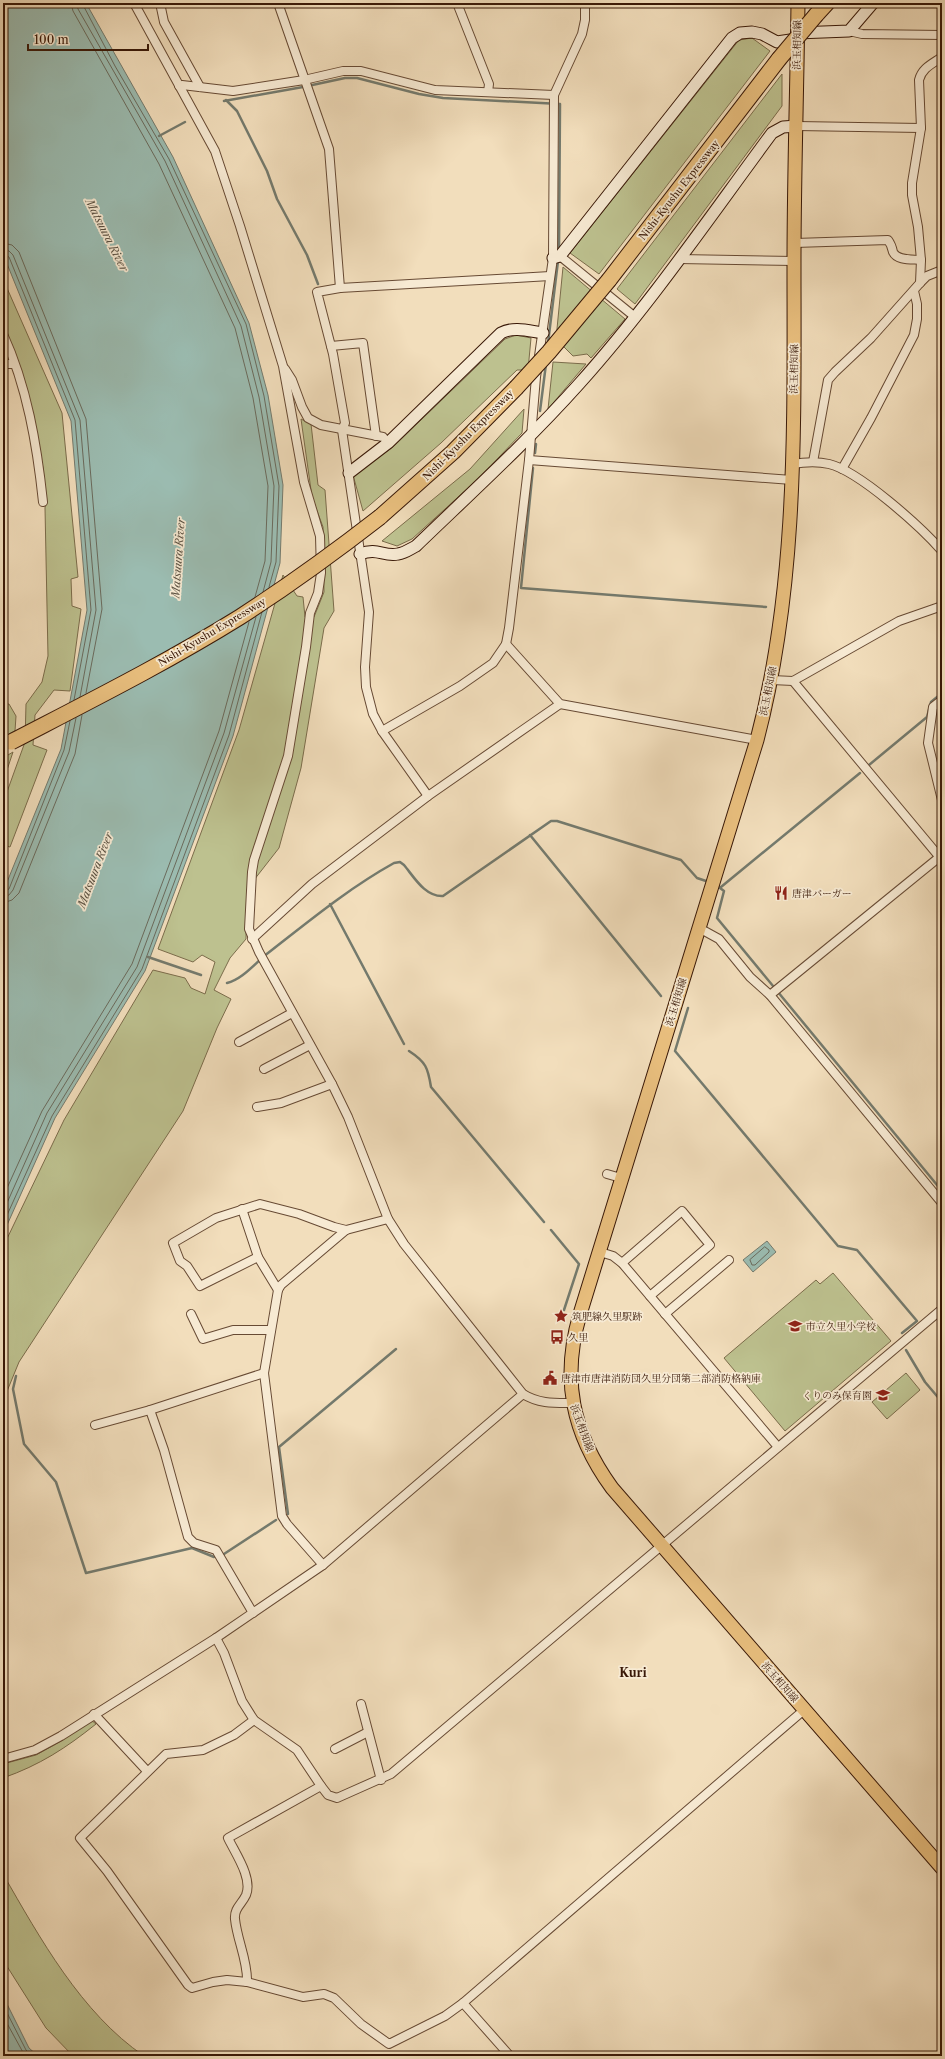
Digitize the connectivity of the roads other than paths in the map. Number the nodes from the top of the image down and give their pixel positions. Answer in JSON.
{"nodes":[{"id":1,"x":134,"y":3,"type":"edge"},
{"id":2,"x":160,"y":3,"type":"edge"},
{"id":3,"x":278,"y":3,"type":"edge"},
{"id":4,"x":456,"y":3,"type":"edge"},
{"id":5,"x":585,"y":3,"type":"edge"},
{"id":6,"x":798,"y":3,"type":"edge"},
{"id":7,"x":827,"y":3,"type":"edge"},
{"id":8,"x":873,"y":3,"type":"edge"},
{"id":9,"x":941,"y":3,"type":"edge"},
{"id":10,"x":942,"y":7,"type":"edge"},
{"id":11,"x":849,"y":31,"type":"junction"},
{"id":12,"x":942,"y":35,"type":"edge"},
{"id":13,"x":797,"y":36,"type":"junction"},
{"id":14,"x":942,"y":57,"type":"edge"},
{"id":15,"x":304,"y":80,"type":"junction"},
{"id":16,"x":179,"y":86,"type":"junction"},
{"id":17,"x":200,"y":87,"type":"junction"},
{"id":18,"x":488,"y":92,"type":"junction"},
{"id":19,"x":554,"y":96,"type":"junction"},
{"id":20,"x":797,"y":126,"type":"junction"},
{"id":21,"x":921,"y":128,"type":"junction"},
{"id":22,"x":794,"y":243,"type":"junction"},
{"id":23,"x":556,"y":257,"type":"junction"},
{"id":24,"x":679,"y":259,"type":"junction"},
{"id":25,"x":921,"y":260,"type":"junction"},
{"id":26,"x":794,"y":261,"type":"junction"},
{"id":27,"x":942,"y":270,"type":"edge"},
{"id":28,"x":550,"y":276,"type":"junction"},
{"id":29,"x":920,"y":283,"type":"junction"},
{"id":30,"x":340,"y":288,"type":"junction"},
{"id":31,"x":914,"y":291,"type":"junction"},
{"id":32,"x":634,"y":317,"type":"junction"},
{"id":33,"x":543,"y":333,"type":"junction"},
{"id":34,"x":3,"y":334,"type":"edge"},
{"id":35,"x":331,"y":346,"type":"junction"},
{"id":36,"x":3,"y":364,"type":"edge"},
{"id":37,"x":14,"y":364,"type":"junction"},
{"id":38,"x":283,"y":366,"type":"junction"},
{"id":39,"x":342,"y":430,"type":"junction"},
{"id":40,"x":376,"y":436,"type":"junction"},
{"id":41,"x":530,"y":437,"type":"junction"},
{"id":42,"x":388,"y":443,"type":"junction"},
{"id":43,"x":529,"y":460,"type":"junction"},
{"id":44,"x":812,"y":462,"type":"junction"},
{"id":45,"x":792,"y":464,"type":"junction"},
{"id":46,"x":842,"y":469,"type":"junction"},
{"id":47,"x":349,"y":474,"type":"junction"},
{"id":48,"x":792,"y":480,"type":"junction"},
{"id":49,"x":43,"y":502,"type":"dead end"},
{"id":50,"x":941,"y":550,"type":"edge"},
{"id":51,"x":360,"y":554,"type":"junction"},
{"id":52,"x":942,"y":606,"type":"edge"},
{"id":53,"x":506,"y":644,"type":"junction"},
{"id":54,"x":772,"y":680,"type":"junction"},
{"id":55,"x":793,"y":681,"type":"junction"},
{"id":56,"x":942,"y":700,"type":"edge"},
{"id":57,"x":560,"y":704,"type":"junction"},
{"id":58,"x":382,"y":731,"type":"junction"},
{"id":59,"x":757,"y":740,"type":"junction"},
{"id":60,"x":7,"y":744,"type":"edge"},
{"id":61,"x":428,"y":796,"type":"junction"},
{"id":62,"x":942,"y":800,"type":"edge"},
{"id":63,"x":941,"y":857,"type":"edge"},
{"id":64,"x":699,"y":928,"type":"junction"},
{"id":65,"x":252,"y":939,"type":"junction"},
{"id":66,"x":770,"y":995,"type":"junction"},
{"id":67,"x":292,"y":1013,"type":"junction"},
{"id":68,"x":239,"y":1042,"type":"dead end"},
{"id":69,"x":310,"y":1045,"type":"junction"},
{"id":70,"x":264,"y":1069,"type":"dead end"},
{"id":71,"x":332,"y":1084,"type":"junction"},
{"id":72,"x":257,"y":1108,"type":"dead end"},
{"id":73,"x":607,"y":1174,"type":"dead end"},
{"id":74,"x":621,"y":1178,"type":"junction"},
{"id":75,"x":942,"y":1203,"type":"edge"},
{"id":76,"x":242,"y":1209,"type":"junction"},
{"id":77,"x":388,"y":1219,"type":"junction"},
{"id":78,"x":346,"y":1230,"type":"junction"},
{"id":79,"x":600,"y":1252,"type":"junction"},
{"id":80,"x":258,"y":1256,"type":"junction"},
{"id":81,"x":730,"y":1260,"type":"dead end"},
{"id":82,"x":622,"y":1262,"type":"junction"},
{"id":83,"x":278,"y":1290,"type":"junction"},
{"id":84,"x":650,"y":1296,"type":"junction"},
{"id":85,"x":942,"y":1309,"type":"edge"},
{"id":86,"x":191,"y":1314,"type":"dead end"},
{"id":87,"x":665,"y":1314,"type":"junction"},
{"id":88,"x":271,"y":1330,"type":"junction"},
{"id":89,"x":264,"y":1372,"type":"junction"},
{"id":90,"x":523,"y":1394,"type":"junction"},
{"id":91,"x":572,"y":1403,"type":"junction"},
{"id":92,"x":150,"y":1410,"type":"junction"},
{"id":93,"x":95,"y":1425,"type":"dead end"},
{"id":94,"x":778,"y":1447,"type":"junction"},
{"id":95,"x":661,"y":1546,"type":"junction"},
{"id":96,"x":323,"y":1565,"type":"junction"},
{"id":97,"x":253,"y":1612,"type":"junction"},
{"id":98,"x":216,"y":1638,"type":"junction"},
{"id":99,"x":361,"y":1704,"type":"dead end"},
{"id":100,"x":804,"y":1710,"type":"junction"},
{"id":101,"x":94,"y":1714,"type":"junction"},
{"id":102,"x":254,"y":1720,"type":"junction"},
{"id":103,"x":368,"y":1732,"type":"junction"},
{"id":104,"x":335,"y":1749,"type":"dead end"},
{"id":105,"x":3,"y":1759,"type":"edge"},
{"id":106,"x":147,"y":1771,"type":"junction"},
{"id":107,"x":381,"y":1780,"type":"junction"},
{"id":108,"x":320,"y":1786,"type":"junction"},
{"id":109,"x":942,"y":1868,"type":"edge"},
{"id":110,"x":248,"y":1982,"type":"junction"},
{"id":111,"x":463,"y":2002,"type":"junction"},
{"id":112,"x":510,"y":2056,"type":"edge"}],
"edges":[{"from":1,"to":16,"type":"street"},
{"from":2,"to":17,"type":"street"},
{"from":3,"to":15,"type":"street"},
{"from":4,"to":18,"type":"street"},
{"from":5,"to":19,"type":"street"},
{"from":6,"to":13,"type":"main road","name":"浜玉相知線"},
{"from":7,"to":60,"type":"highway","name":"Nishi-Kyushu Expressway","bridge":true},
{"from":8,"to":11,"type":"street"},
{"from":9,"to":10,"type":"street"},
{"from":11,"to":12,"type":"street"},
{"from":11,"to":13,"type":"street"},
{"from":13,"to":20,"type":"main road","name":"浜玉相知線"},
{"from":13,"to":23,"type":"street"},
{"from":14,"to":21,"type":"street"},
{"from":15,"to":17,"type":"street"},
{"from":15,"to":18,"type":"street"},
{"from":15,"to":30,"type":"street"},
{"from":16,"to":17,"type":"street"},
{"from":16,"to":38,"type":"street"},
{"from":18,"to":19,"type":"street"},
{"from":19,"to":23,"type":"street"},
{"from":20,"to":21,"type":"street"},
{"from":20,"to":22,"type":"main road","name":"浜玉相知線"},
{"from":20,"to":24,"type":"street"},
{"from":21,"to":25,"type":"street"},
{"from":22,"to":25,"type":"street"},
{"from":22,"to":26,"type":"main road","name":"浜玉相知線"},
{"from":23,"to":28,"type":"street"},
{"from":23,"to":32,"type":"street"},
{"from":24,"to":26,"type":"street"},
{"from":24,"to":32,"type":"street"},
{"from":25,"to":29,"type":"street"},
{"from":26,"to":45,"type":"main road","name":"浜玉相知線"},
{"from":27,"to":29,"type":"street"},
{"from":28,"to":30,"type":"street"},
{"from":28,"to":33,"type":"street"},
{"from":29,"to":31,"type":"street"},
{"from":30,"to":35,"type":"street"},
{"from":31,"to":44,"type":"street"},
{"from":31,"to":46,"type":"street"},
{"from":32,"to":41,"type":"street"},
{"from":33,"to":41,"type":"street"},
{"from":33,"to":42,"type":"street"},
{"from":34,"to":37,"type":"street"},
{"from":35,"to":39,"type":"street"},
{"from":35,"to":40,"type":"street"},
{"from":36,"to":37,"type":"street"},
{"from":37,"to":49,"type":"street"},
{"from":38,"to":39,"type":"street"},
{"from":38,"to":65,"type":"street"},
{"from":39,"to":40,"type":"street"},
{"from":39,"to":47,"type":"street"},
{"from":40,"to":42,"type":"street"},
{"from":41,"to":43,"type":"street"},
{"from":41,"to":51,"type":"street"},
{"from":42,"to":47,"type":"street"},
{"from":43,"to":48,"type":"street"},
{"from":43,"to":53,"type":"street"},
{"from":44,"to":45,"type":"street"},
{"from":44,"to":46,"type":"street"},
{"from":45,"to":48,"type":"main road","name":"浜玉相知線"},
{"from":46,"to":50,"type":"street"},
{"from":47,"to":51,"type":"street"},
{"from":48,"to":54,"type":"main road","name":"浜玉相知線"},
{"from":51,"to":58,"type":"street"},
{"from":52,"to":55,"type":"street"},
{"from":53,"to":57,"type":"street"},
{"from":53,"to":58,"type":"street"},
{"from":54,"to":55,"type":"street"},
{"from":54,"to":59,"type":"main road","name":"浜玉相知線"},
{"from":55,"to":63,"type":"street"},
{"from":56,"to":62,"type":"street"},
{"from":57,"to":59,"type":"street"},
{"from":57,"to":61,"type":"street"},
{"from":58,"to":61,"type":"street"},
{"from":59,"to":64,"type":"main road","name":"浜玉相知線"},
{"from":61,"to":65,"type":"street"},
{"from":63,"to":66,"type":"street"},
{"from":64,"to":66,"type":"street"},
{"from":64,"to":74,"type":"main road","name":"浜玉相知線"},
{"from":65,"to":67,"type":"street"},
{"from":66,"to":75,"type":"street"},
{"from":67,"to":68,"type":"street"},
{"from":67,"to":69,"type":"street"},
{"from":69,"to":70,"type":"street"},
{"from":69,"to":71,"type":"street"},
{"from":71,"to":72,"type":"street"},
{"from":71,"to":77,"type":"street"},
{"from":73,"to":74,"type":"street"},
{"from":74,"to":79,"type":"main road","name":"浜玉相知線"},
{"from":76,"to":78,"type":"street"},
{"from":76,"to":80,"type":"street"},
{"from":76,"to":80,"type":"street"},
{"from":77,"to":78,"type":"street"},
{"from":77,"to":90,"type":"street"},
{"from":78,"to":83,"type":"street"},
{"from":79,"to":82,"type":"street"},
{"from":79,"to":91,"type":"main road","name":"浜玉相知線"},
{"from":80,"to":83,"type":"street"},
{"from":81,"to":87,"type":"street"},
{"from":82,"to":84,"type":"street"},
{"from":82,"to":84,"type":"street"},
{"from":83,"to":88,"type":"street"},
{"from":84,"to":87,"type":"street"},
{"from":85,"to":94,"type":"street"},
{"from":86,"to":88,"type":"street"},
{"from":87,"to":94,"type":"street"},
{"from":88,"to":89,"type":"street"},
{"from":89,"to":92,"type":"street"},
{"from":89,"to":96,"type":"street"},
{"from":90,"to":91,"type":"street"},
{"from":90,"to":96,"type":"street"},
{"from":91,"to":95,"type":"main road","name":"浜玉相知線"},
{"from":92,"to":93,"type":"street"},
{"from":92,"to":97,"type":"street"},
{"from":94,"to":95,"type":"street"},
{"from":95,"to":100,"type":"main road","name":"浜玉相知線"},
{"from":95,"to":107,"type":"street"},
{"from":96,"to":97,"type":"street"},
{"from":97,"to":98,"type":"street"},
{"from":98,"to":101,"type":"street"},
{"from":98,"to":102,"type":"street"},
{"from":99,"to":103,"type":"street"},
{"from":100,"to":109,"type":"main road","name":"浜玉相知線"},
{"from":100,"to":111,"type":"street"},
{"from":101,"to":105,"type":"street"},
{"from":101,"to":106,"type":"street"},
{"from":102,"to":106,"type":"street"},
{"from":102,"to":108,"type":"street"},
{"from":103,"to":104,"type":"street"},
{"from":103,"to":107,"type":"street"},
{"from":106,"to":110,"type":"street"},
{"from":107,"to":108,"type":"street"},
{"from":108,"to":110,"type":"street"},
{"from":110,"to":111,"type":"street"},
{"from":111,"to":112,"type":"street"}]}
